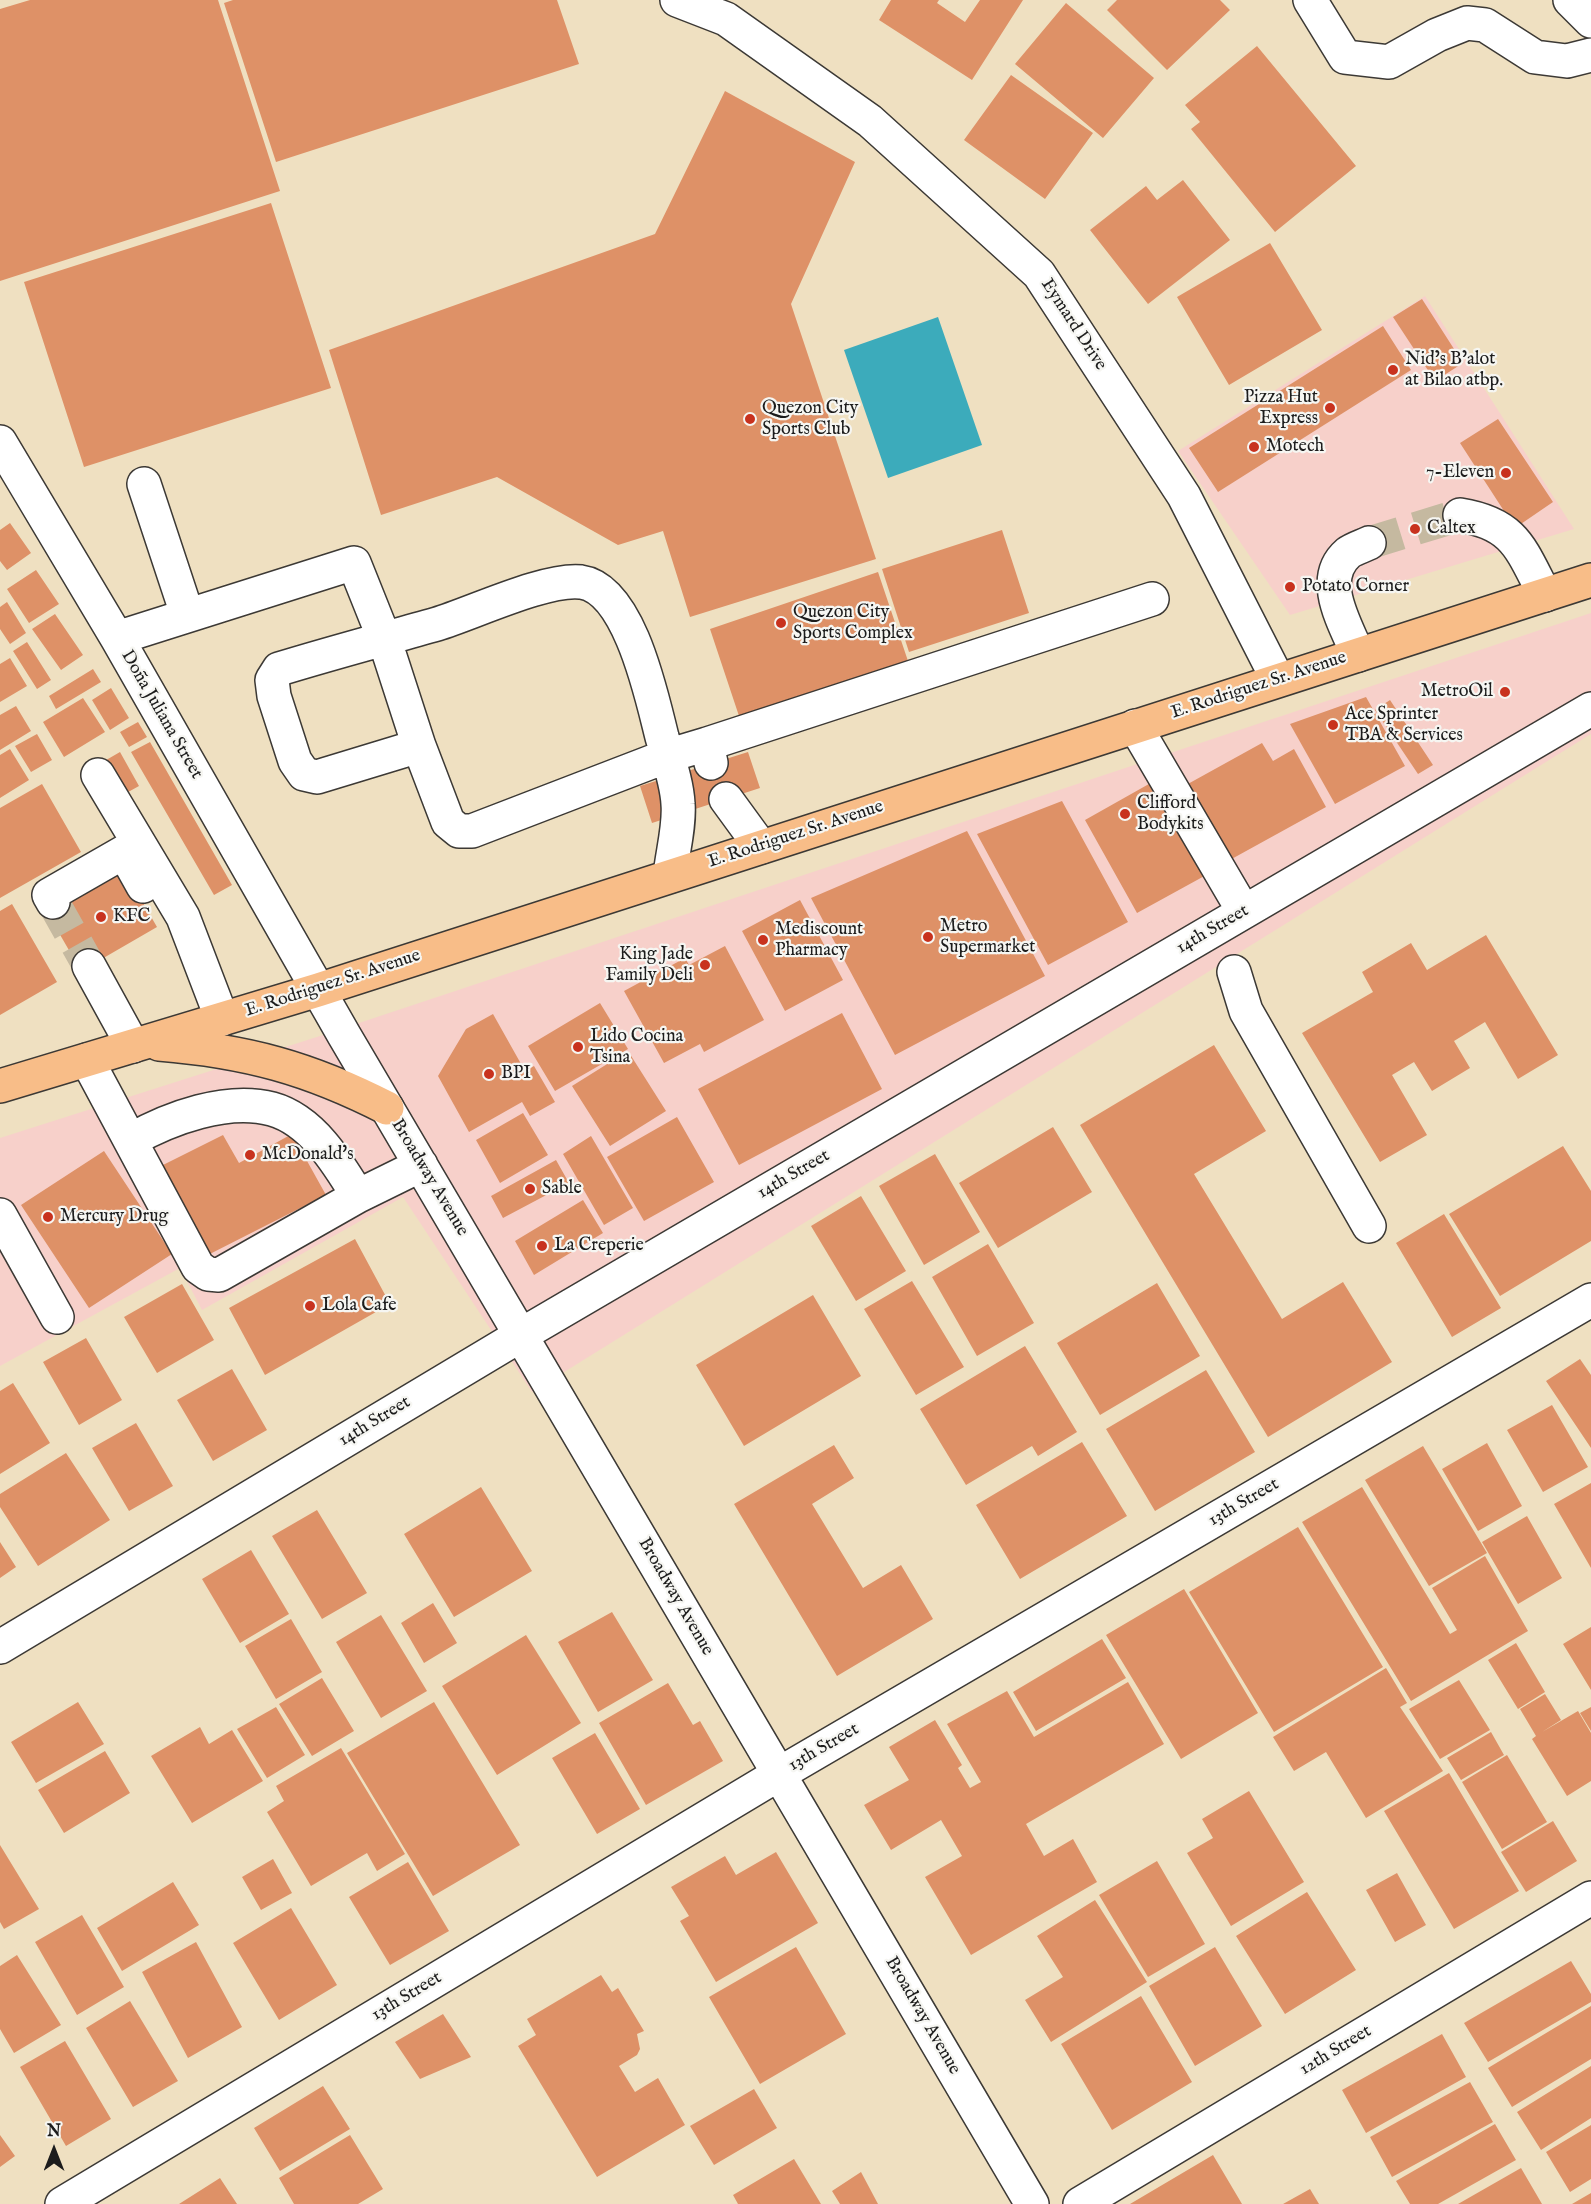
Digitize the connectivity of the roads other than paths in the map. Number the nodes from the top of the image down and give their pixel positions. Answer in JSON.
{"nodes":[{"id":1,"x":677,"y":0,"type":"edge"},
{"id":2,"x":1310,"y":0,"type":"edge"},
{"id":3,"x":1570,"y":0,"type":"edge"},
{"id":4,"x":1459,"y":12,"type":"edge"},
{"id":5,"x":1591,"y":21,"type":"edge"},
{"id":6,"x":1591,"y":55,"type":"edge"},
{"id":7,"x":0,"y":442,"type":"edge"},
{"id":8,"x":144,"y":484,"type":"dead end"},
{"id":9,"x":1460,"y":515,"type":"tunnel mouth"},
{"id":10,"x":1369,"y":543,"type":"tunnel mouth"},
{"id":11,"x":1591,"y":580,"type":"edge"},
{"id":12,"x":1545,"y":595,"type":"junction"},
{"id":13,"x":1152,"y":599,"type":"dead end"},
{"id":14,"x":187,"y":614,"type":"junction"},
{"id":15,"x":117,"y":638,"type":"junction"},
{"id":16,"x":384,"y":638,"type":"junction"},
{"id":17,"x":1358,"y":655,"type":"junction"},
{"id":18,"x":1278,"y":680,"type":"junction"},
{"id":19,"x":1591,"y":709,"type":"edge"},
{"id":20,"x":1135,"y":726,"type":"junction"},
{"id":21,"x":419,"y":746,"type":"junction"},
{"id":22,"x":667,"y":756,"type":"junction"},
{"id":23,"x":98,"y":775,"type":"dead end"},
{"id":24,"x":726,"y":799,"type":"dead end"},
{"id":25,"x":761,"y":847,"type":"junction"},
{"id":26,"x":669,"y":876,"type":"junction"},
{"id":27,"x":53,"y":902,"type":"dead end"},
{"id":28,"x":1244,"y":912,"type":"junction"},
{"id":29,"x":198,"y":955,"type":"junction"},
{"id":30,"x":89,"y":966,"type":"tunnel mouth"},
{"id":31,"x":1234,"y":972,"type":"dead end"},
{"id":32,"x":318,"y":990,"type":"junction"},
{"id":33,"x":222,"y":1019,"type":"junction"},
{"id":34,"x":138,"y":1044,"type":"junction"},
{"id":35,"x":87,"y":1060,"type":"junction"},
{"id":36,"x":0,"y":1086,"type":"edge"},
{"id":37,"x":387,"y":1108,"type":"junction"},
{"id":38,"x":131,"y":1140,"type":"junction"},
{"id":39,"x":421,"y":1165,"type":"junction"},
{"id":40,"x":358,"y":1196,"type":"junction"},
{"id":41,"x":0,"y":1215,"type":"edge"},
{"id":42,"x":1369,"y":1226,"type":"dead end"},
{"id":43,"x":1591,"y":1300,"type":"edge"},
{"id":44,"x":57,"y":1317,"type":"dead end"},
{"id":45,"x":521,"y":1335,"type":"junction"},
{"id":46,"x":0,"y":1647,"type":"edge"},
{"id":47,"x":780,"y":1774,"type":"junction"},
{"id":48,"x":1591,"y":1898,"type":"edge"},
{"id":49,"x":62,"y":2204,"type":"edge"},
{"id":50,"x":1032,"y":2204,"type":"edge"},
{"id":51,"x":1080,"y":2204,"type":"edge"}],
"edges":[{"from":1,"to":18,"type":"street","name":"Eymard Drive"},
{"from":2,"to":4,"type":"street"},
{"from":3,"to":5,"type":"street"},
{"from":4,"to":6,"type":"street"},
{"from":7,"to":15,"type":"street","name":"Doña Juliana Street"},
{"from":8,"to":14,"type":"street"},
{"from":9,"to":12,"type":"street"},
{"from":10,"to":17,"type":"street"},
{"from":11,"to":12,"type":"main road","name":"E. Rodriguez Sr. Avenue"},
{"from":12,"to":17,"type":"main road","name":"E. Rodriguez Sr. Avenue"},
{"from":13,"to":22,"type":"street"},
{"from":14,"to":15,"type":"street"},
{"from":14,"to":16,"type":"street"},
{"from":15,"to":32,"type":"street","name":"Doña Juliana Street"},
{"from":16,"to":21,"type":"street"},
{"from":16,"to":21,"type":"street"},
{"from":16,"to":22,"type":"street"},
{"from":17,"to":18,"type":"main road","name":"E. Rodriguez Sr. Avenue"},
{"from":18,"to":20,"type":"main road","name":"E. Rodriguez Sr. Avenue"},
{"from":19,"to":28,"type":"street","name":"14th Street"},
{"from":20,"to":25,"type":"main road","name":"E. Rodriguez Sr. Avenue"},
{"from":20,"to":28,"type":"street"},
{"from":21,"to":22,"type":"street"},
{"from":22,"to":26,"type":"street"},
{"from":23,"to":29,"type":"street"},
{"from":24,"to":25,"type":"street"},
{"from":25,"to":26,"type":"main road","name":"E. Rodriguez Sr. Avenue"},
{"from":26,"to":32,"type":"main road","name":"E. Rodriguez Sr. Avenue"},
{"from":27,"to":29,"type":"street"},
{"from":28,"to":45,"type":"street","name":"14th Street"},
{"from":29,"to":33,"type":"street"},
{"from":30,"to":34,"type":"street"},
{"from":31,"to":42,"type":"street"},
{"from":32,"to":33,"type":"main road","name":"E. Rodriguez Sr. Avenue"},
{"from":32,"to":37,"type":"street","name":"Broadway Avenue"},
{"from":33,"to":34,"type":"main road","name":"E. Rodriguez Sr. Avenue"},
{"from":34,"to":35,"type":"main road","name":"E. Rodriguez Sr. Avenue"},
{"from":34,"to":37,"type":"main road"},
{"from":35,"to":36,"type":"main road","name":"E. Rodriguez Sr. Avenue"},
{"from":35,"to":38,"type":"street"},
{"from":37,"to":39,"type":"street","name":"Broadway Avenue"},
{"from":38,"to":40,"type":"street"},
{"from":38,"to":40,"type":"street"},
{"from":39,"to":40,"type":"street"},
{"from":39,"to":45,"type":"street","name":"Broadway Avenue"},
{"from":41,"to":44,"type":"street"},
{"from":43,"to":47,"type":"street","name":"13th Street"},
{"from":45,"to":46,"type":"street","name":"14th Street"},
{"from":45,"to":47,"type":"street","name":"Broadway Avenue"},
{"from":47,"to":49,"type":"street","name":"13th Street"},
{"from":47,"to":50,"type":"street","name":"Broadway Avenue"},
{"from":48,"to":51,"type":"street","name":"12th Street"}]}
